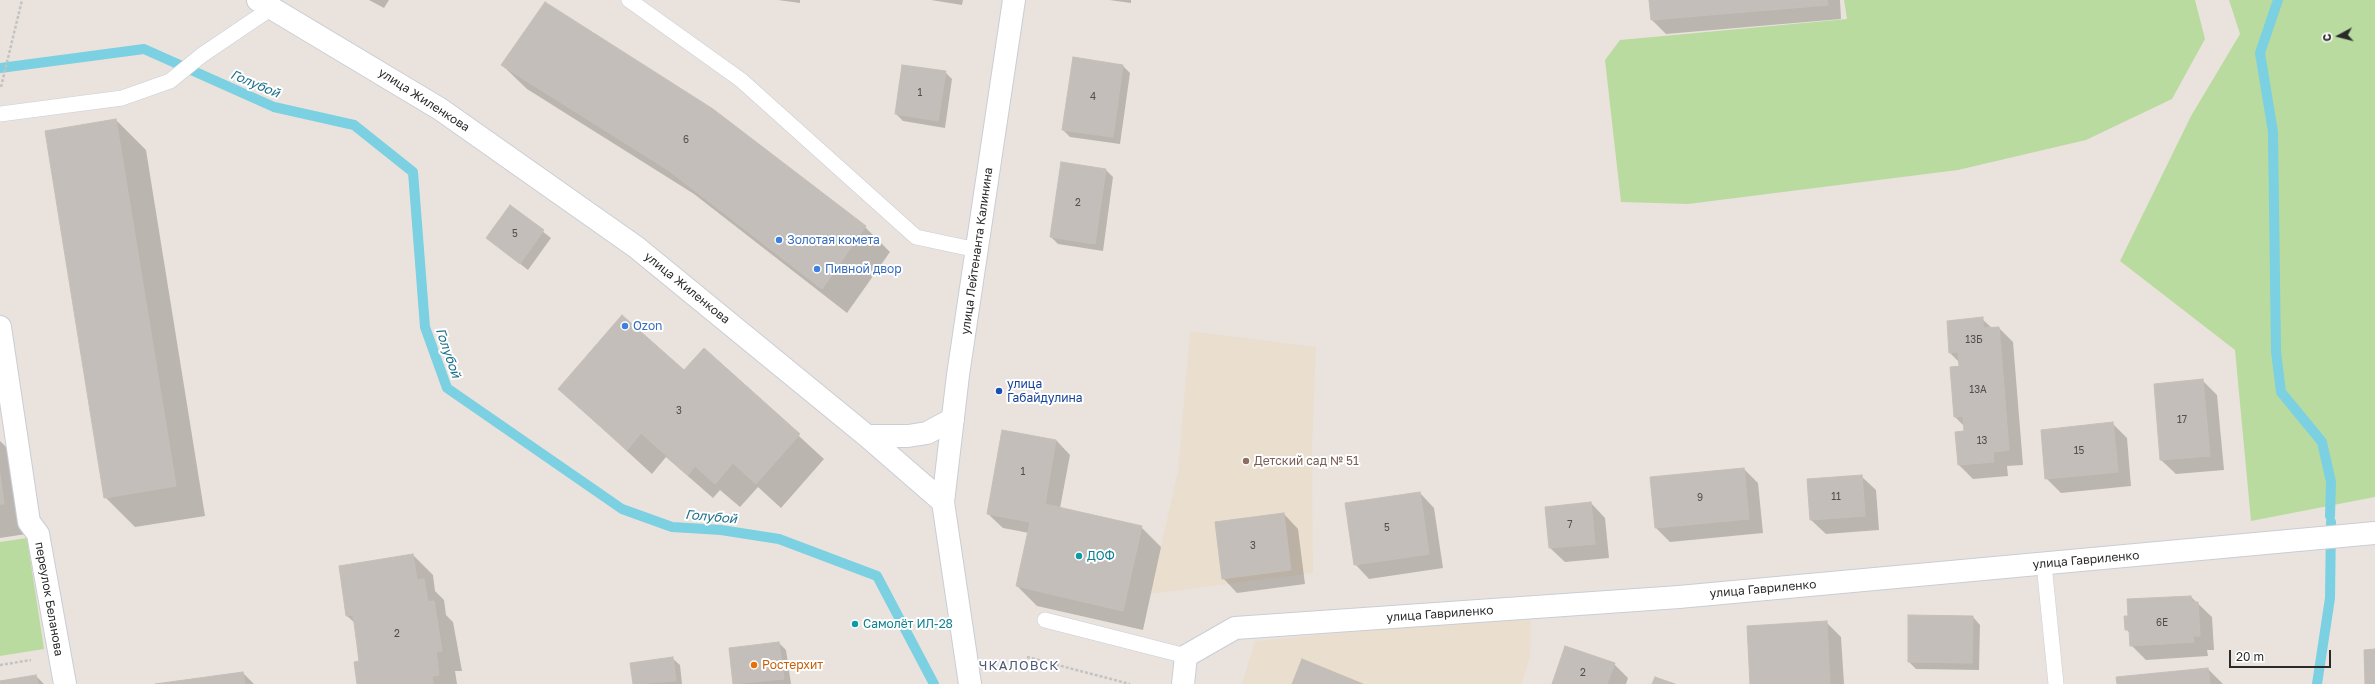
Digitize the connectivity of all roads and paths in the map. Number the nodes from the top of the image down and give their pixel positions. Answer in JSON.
{"nodes":[{"id":1,"x":22,"y":0,"type":"edge"},
{"id":2,"x":629,"y":0,"type":"edge"},
{"id":3,"x":1014,"y":0,"type":"edge"},
{"id":4,"x":266,"y":3,"type":"edge"},
{"id":5,"x":2,"y":80,"type":"dead end"},
{"id":6,"x":0,"y":114,"type":"edge"},
{"id":7,"x":977,"y":250,"type":"junction"},
{"id":8,"x":0,"y":327,"type":"edge"},
{"id":9,"x":953,"y":419,"type":"junction"},
{"id":10,"x":867,"y":436,"type":"junction"},
{"id":11,"x":943,"y":502,"type":"junction"},
{"id":12,"x":2375,"y":533,"type":"edge"},
{"id":13,"x":2044,"y":564,"type":"junction"},
{"id":14,"x":1045,"y":620,"type":"dead end"},
{"id":15,"x":1186,"y":656,"type":"junction"},
{"id":16,"x":1027,"y":657,"type":"dead end"},
{"id":17,"x":65,"y":684,"type":"edge"},
{"id":18,"x":970,"y":684,"type":"edge"},
{"id":19,"x":1130,"y":684,"type":"edge"},
{"id":20,"x":1183,"y":684,"type":"edge"},
{"id":21,"x":2056,"y":684,"type":"edge"}],
"edges":[{"from":1,"to":5,"type":"path"},
{"from":2,"to":7,"type":"lane"},
{"from":3,"to":7,"type":"street","name":"улица Лейтенанта Калинина"},
{"from":4,"to":6,"type":"lane"},
{"from":4,"to":10,"type":"street","name":"улица Жиленкова"},
{"from":7,"to":9,"type":"street","name":"улица Лейтенанта Калинина"},
{"from":8,"to":17,"type":"street","name":"переулок Беланова"},
{"from":9,"to":10,"type":"street"},
{"from":9,"to":11,"type":"street","name":"улица Лейтенанта Калинина"},
{"from":10,"to":11,"type":"street","name":"улица Жиленкова"},
{"from":11,"to":18,"type":"street"},
{"from":12,"to":13,"type":"street","name":"улица Гавриленко"},
{"from":13,"to":15,"type":"street","name":"улица Гавриленко"},
{"from":13,"to":21,"type":"lane"},
{"from":14,"to":15,"type":"lane"},
{"from":15,"to":20,"type":"street"},
{"from":16,"to":19,"type":"path"}]}
